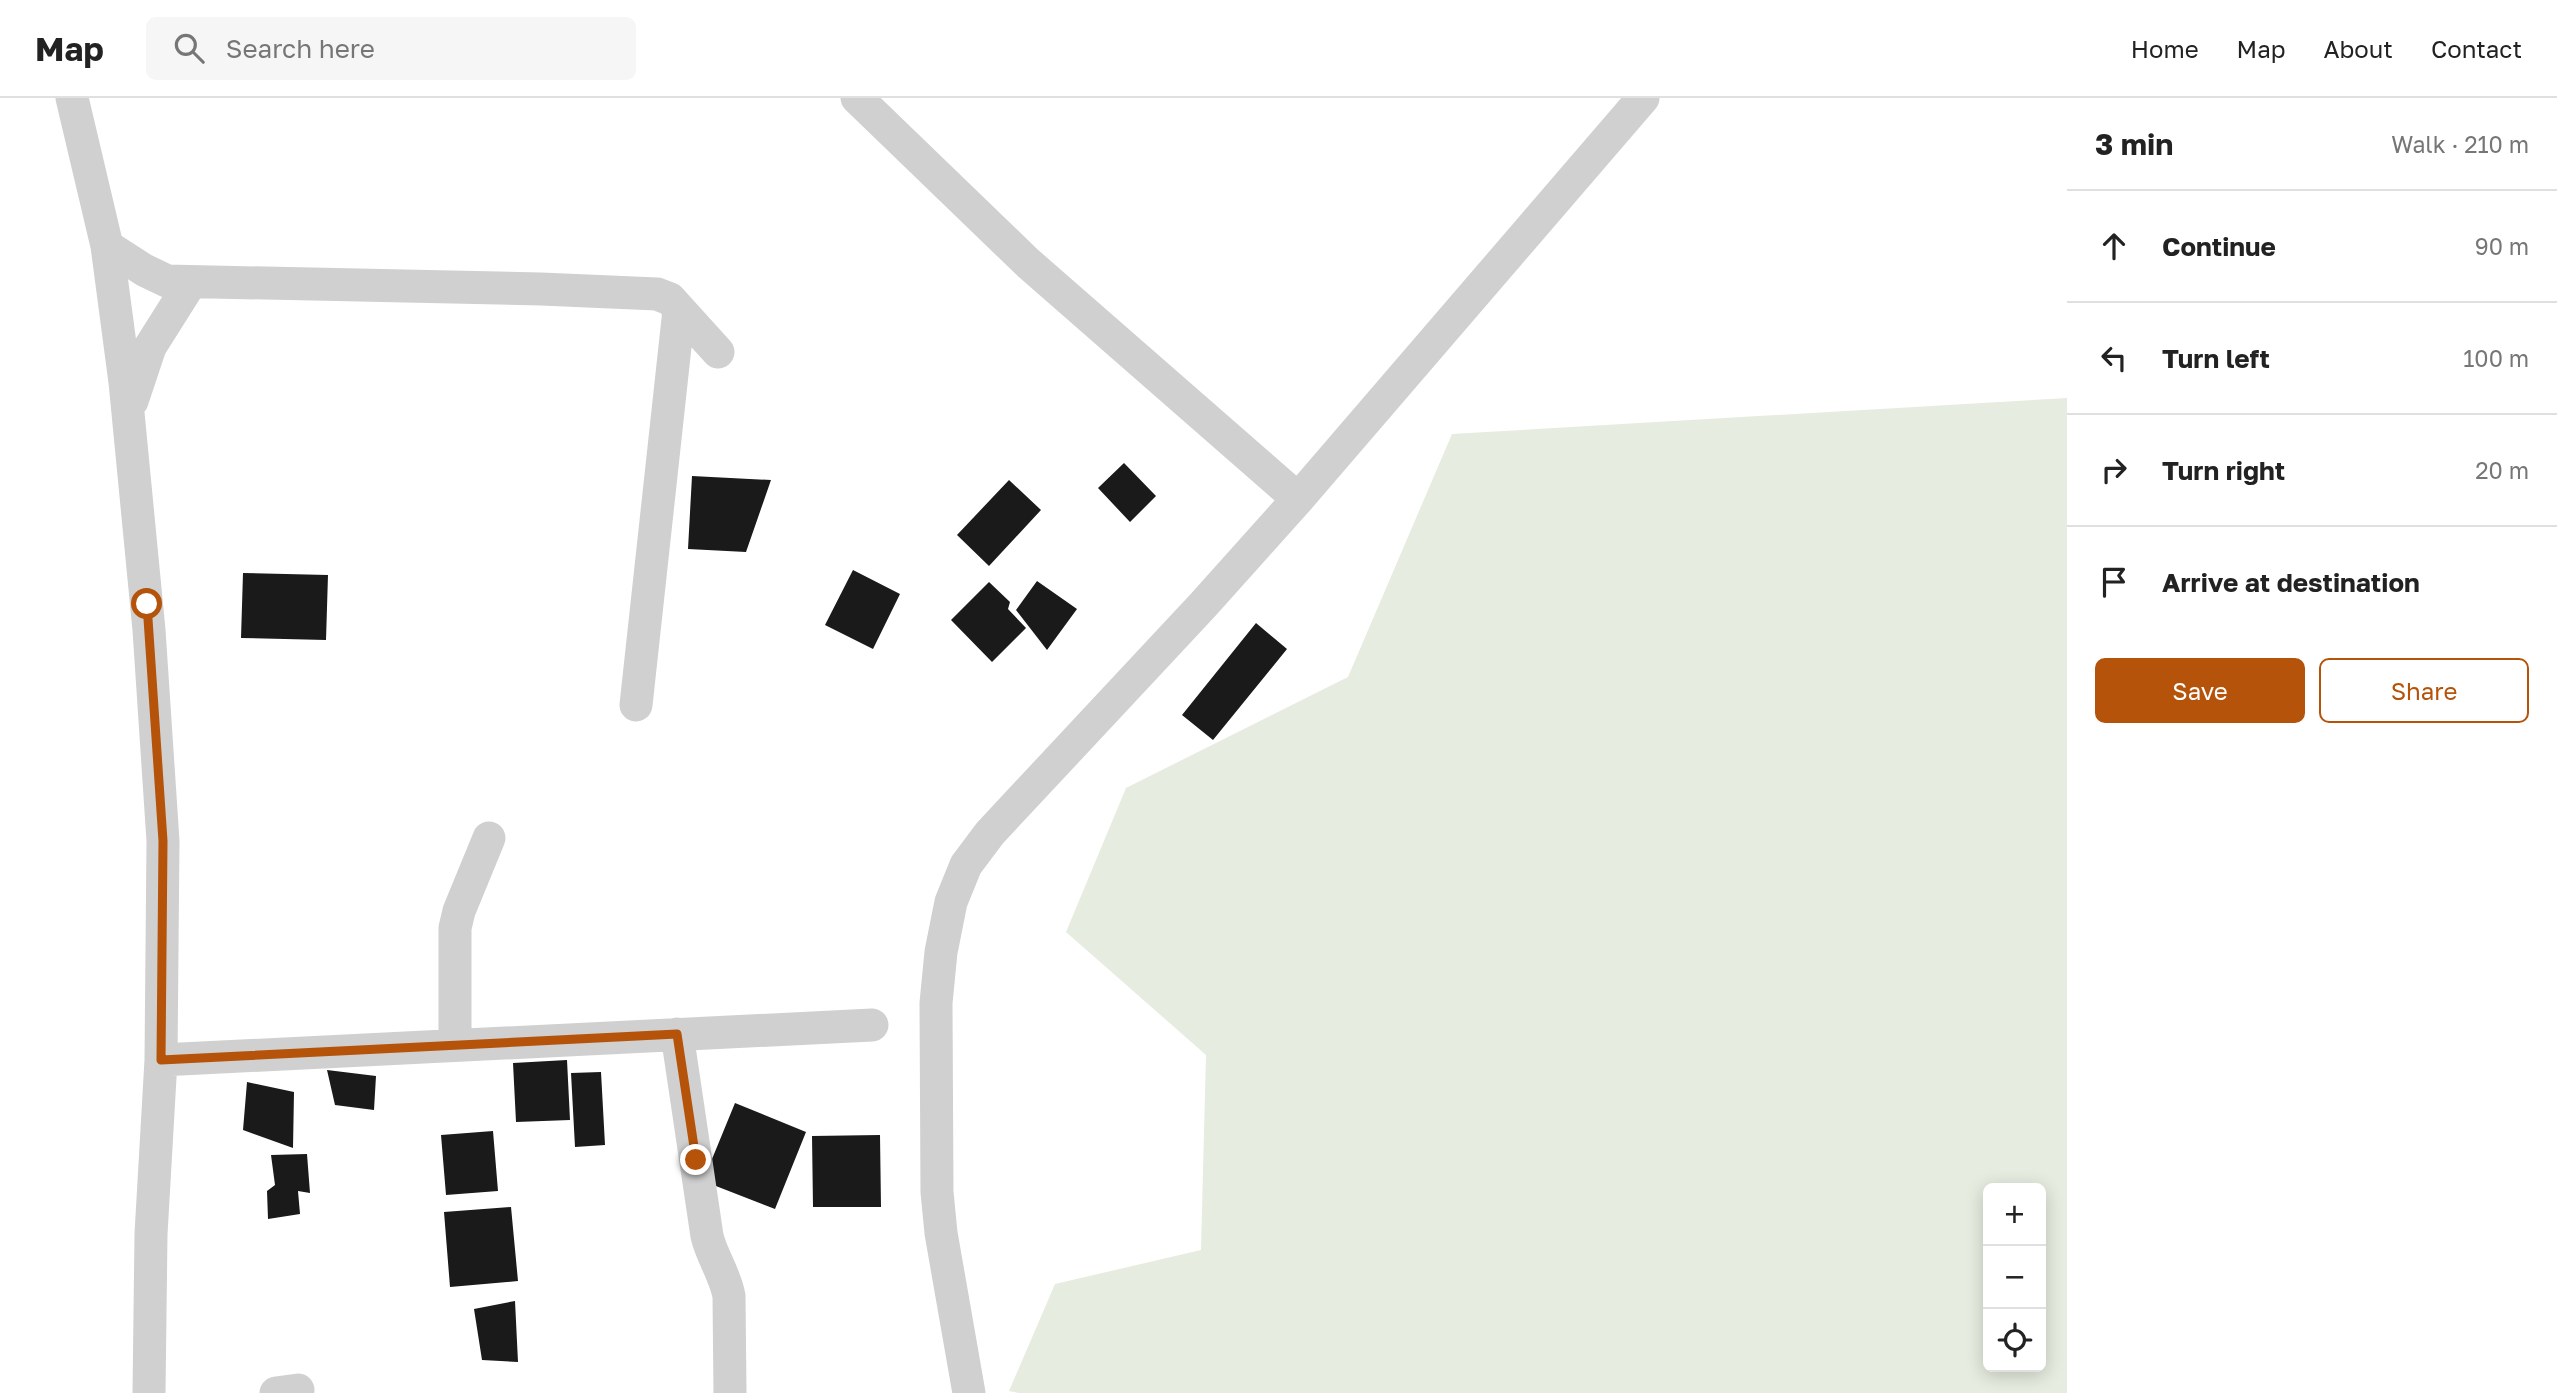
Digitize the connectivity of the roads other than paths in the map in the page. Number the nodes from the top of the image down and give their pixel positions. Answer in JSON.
{"nodes":[{"id":1,"x":72,"y":98,"type":"edge"},
{"id":2,"x":857,"y":98,"type":"edge"},
{"id":3,"x":1643,"y":98,"type":"edge"},
{"id":4,"x":107,"y":246,"type":"junction"},
{"id":5,"x":191,"y":282,"type":"junction"},
{"id":6,"x":680,"y":310,"type":"junction"},
{"id":7,"x":718,"y":352,"type":"dead end"},
{"id":8,"x":128,"y":414,"type":"junction"},
{"id":9,"x":1298,"y":499,"type":"junction"},
{"id":10,"x":636,"y":705,"type":"dead end"},
{"id":11,"x":489,"y":838,"type":"dead end"},
{"id":12,"x":872,"y":1025,"type":"dead end"},
{"id":13,"x":677,"y":1034,"type":"junction"},
{"id":14,"x":455,"y":1045,"type":"junction"},
{"id":15,"x":161,"y":1060,"type":"junction"},
{"id":16,"x":149,"y":1393,"type":"edge"},
{"id":17,"x":730,"y":1393,"type":"edge"},
{"id":18,"x":969,"y":1393,"type":"edge"}],
"edges":[{"from":1,"to":4,"type":"street"},
{"from":2,"to":9,"type":"street"},
{"from":3,"to":9,"type":"street"},
{"from":4,"to":5,"type":"street"},
{"from":4,"to":8,"type":"street"},
{"from":5,"to":6,"type":"street"},
{"from":5,"to":8,"type":"street"},
{"from":6,"to":7,"type":"street"},
{"from":6,"to":10,"type":"street"},
{"from":8,"to":15,"type":"street"},
{"from":9,"to":18,"type":"street"},
{"from":11,"to":14,"type":"street"},
{"from":12,"to":13,"type":"street"},
{"from":13,"to":14,"type":"street"},
{"from":13,"to":17,"type":"street"},
{"from":14,"to":15,"type":"street"},
{"from":15,"to":16,"type":"street"}]}
